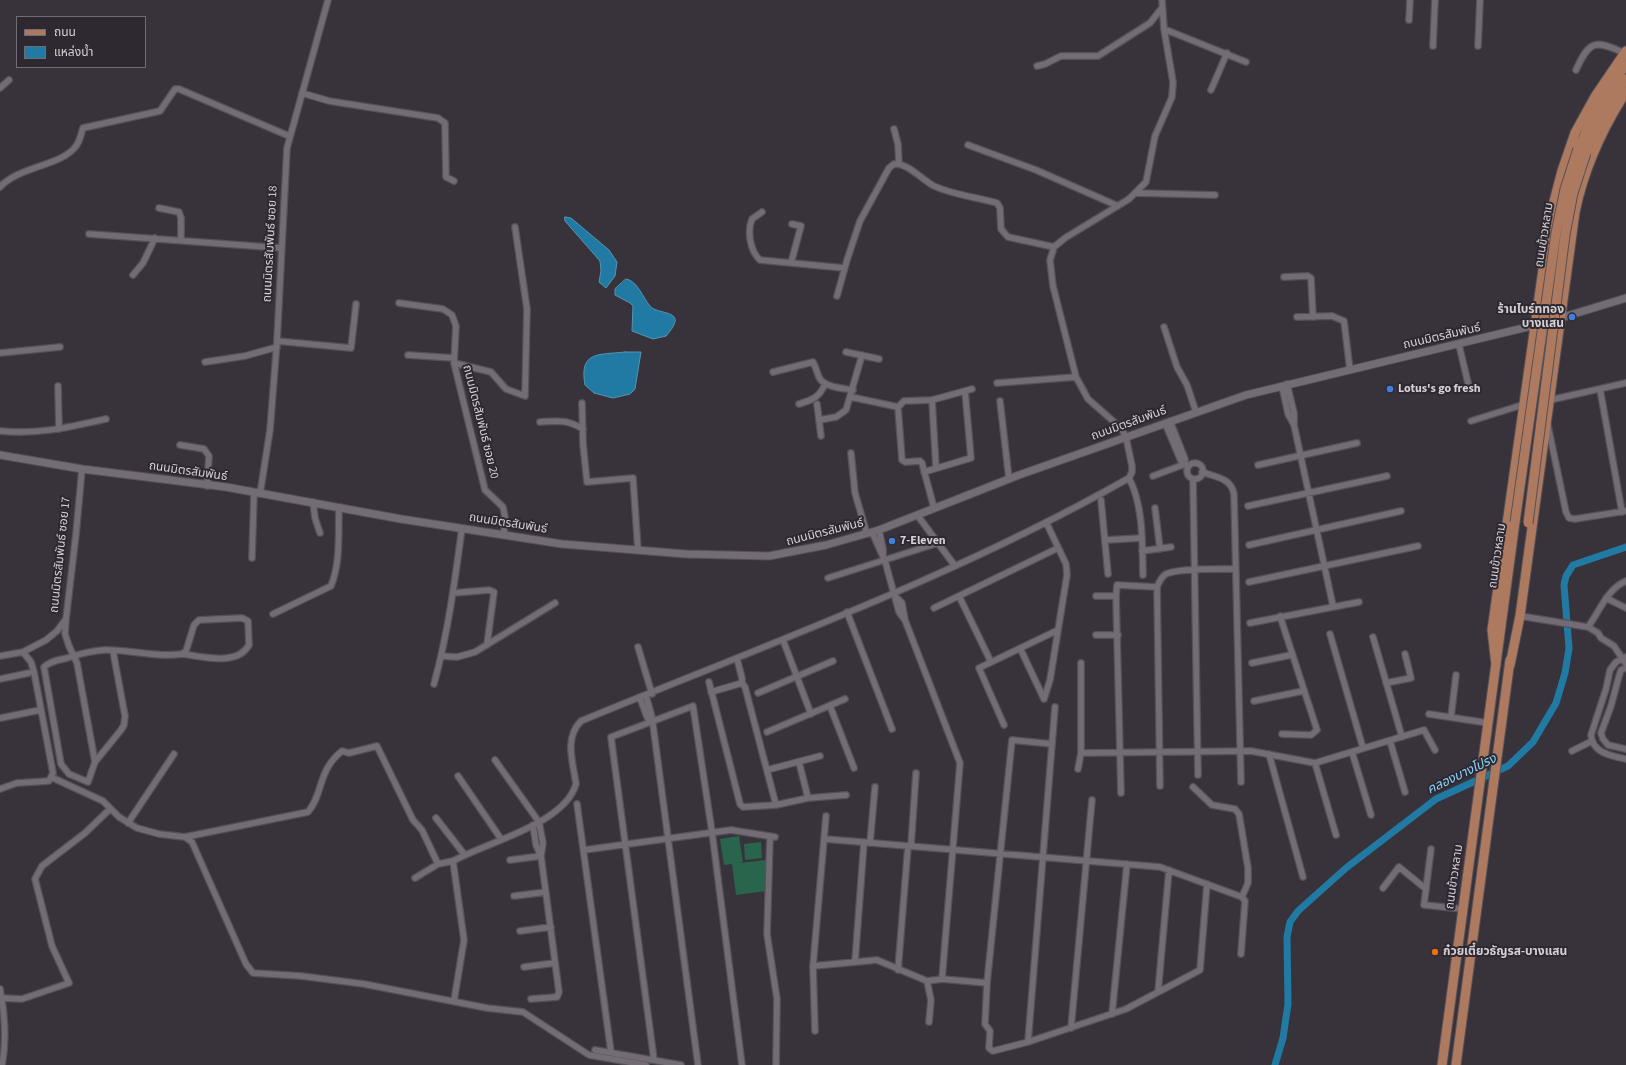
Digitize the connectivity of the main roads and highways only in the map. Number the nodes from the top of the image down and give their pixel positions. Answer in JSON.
{"nodes":[{"id":1,"x":1625,"y":52,"type":"edge"},
{"id":2,"x":1626,"y":64,"type":"edge"},
{"id":3,"x":1626,"y":79,"type":"edge"},
{"id":4,"x":1626,"y":92,"type":"edge"},
{"id":5,"x":1582,"y":151,"type":"junction"},
{"id":6,"x":1575,"y":212,"type":"junction"},
{"id":7,"x":1551,"y":213,"type":"junction"},
{"id":8,"x":1540,"y":283,"type":"junction"},
{"id":9,"x":1565,"y":284,"type":"junction"},
{"id":10,"x":1529,"y":371,"type":"junction"},
{"id":11,"x":1553,"y":378,"type":"junction"},
{"id":12,"x":1519,"y":445,"type":"junction"},
{"id":13,"x":1543,"y":448,"type":"junction"},
{"id":14,"x":1510,"y":665,"type":"junction"},
{"id":15,"x":1496,"y":666,"type":"junction"},
{"id":16,"x":1442,"y":1065,"type":"edge"},
{"id":17,"x":1456,"y":1065,"type":"edge"}],
"edges":[{"from":1,"to":7,"type":"main road"},
{"from":2,"to":5,"type":"main road","name":"ถนนข้าวหลาม"},
{"from":3,"to":5,"type":"main road","name":"ถนนข้าวหลาม"},
{"from":4,"to":6,"type":"main road"},
{"from":5,"to":14,"type":"main road","name":"ถนนข้าวหลาม","bridge":true},
{"from":5,"to":15,"type":"main road","name":"ถนนข้าวหลาม","bridge":true},
{"from":6,"to":7,"type":"main road"},
{"from":6,"to":9,"type":"main road"},
{"from":7,"to":8,"type":"main road"},
{"from":8,"to":9,"type":"main road"},
{"from":8,"to":10,"type":"main road"},
{"from":9,"to":11,"type":"main road"},
{"from":10,"to":11,"type":"main road"},
{"from":10,"to":12,"type":"main road"},
{"from":11,"to":13,"type":"main road"},
{"from":12,"to":13,"type":"main road"},
{"from":12,"to":15,"type":"main road"},
{"from":13,"to":14,"type":"main road"},
{"from":14,"to":17,"type":"main road","name":"ถนนข้าวหลาม"},
{"from":15,"to":16,"type":"main road","name":"ถนนข้าวหลาม"}]}
